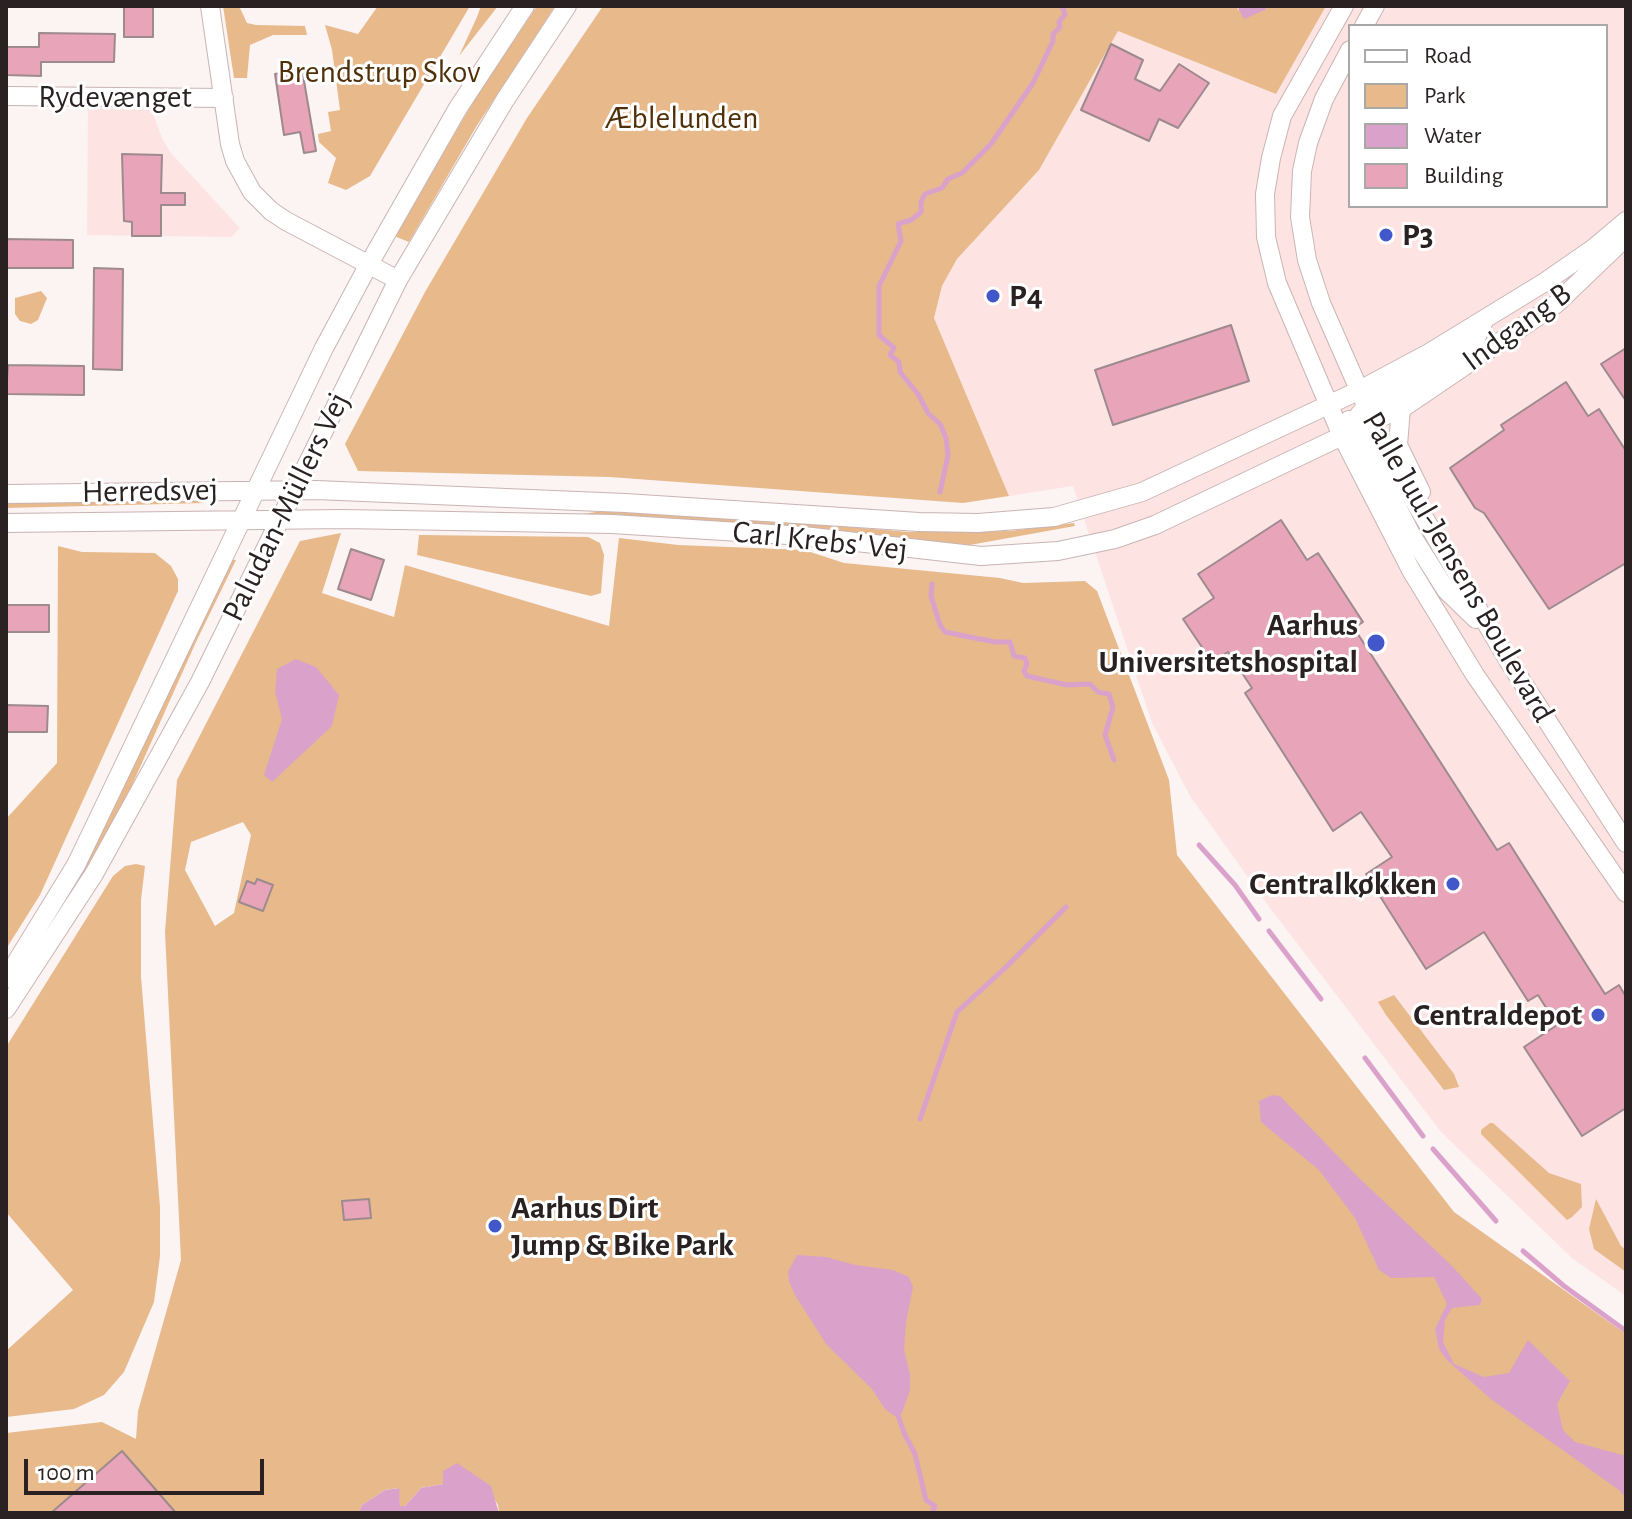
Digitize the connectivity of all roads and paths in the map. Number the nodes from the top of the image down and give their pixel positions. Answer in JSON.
{"nodes":[{"id":1,"x":210,"y":6,"type":"edge"},
{"id":2,"x":525,"y":6,"type":"edge"},
{"id":3,"x":567,"y":6,"type":"edge"},
{"id":4,"x":1344,"y":6,"type":"edge"},
{"id":5,"x":1375,"y":6,"type":"edge"},
{"id":6,"x":1365,"y":24,"type":"edge"},
{"id":7,"x":1348,"y":54,"type":"edge"},
{"id":8,"x":6,"y":96,"type":"edge"},
{"id":9,"x":224,"y":98,"type":"junction"},
{"id":10,"x":1626,"y":221,"type":"edge"},
{"id":11,"x":1626,"y":237,"type":"edge"},
{"id":12,"x":369,"y":264,"type":"junction"},
{"id":13,"x":398,"y":280,"type":"junction"},
{"id":14,"x":1328,"y":403,"type":"junction"},
{"id":15,"x":1401,"y":408,"type":"junction"},
{"id":16,"x":1358,"y":418,"type":"junction"},
{"id":17,"x":256,"y":489,"type":"junction"},
{"id":18,"x":295,"y":490,"type":"junction"},
{"id":19,"x":6,"y":494,"type":"edge"},
{"id":20,"x":241,"y":521,"type":"junction"},
{"id":21,"x":280,"y":521,"type":"junction"},
{"id":22,"x":6,"y":523,"type":"edge"},
{"id":23,"x":1450,"y":563,"type":"junction"},
{"id":24,"x":1495,"y":638,"type":"junction"},
{"id":25,"x":1626,"y":843,"type":"edge"},
{"id":26,"x":1626,"y":893,"type":"edge"},
{"id":27,"x":6,"y":979,"type":"edge"},
{"id":28,"x":6,"y":1009,"type":"edge"}],
"edges":[{"from":1,"to":9,"type":"street","name":"Rydevænget"},
{"from":2,"to":12,"type":"street","name":"Paludan-Müllers Vej"},
{"from":3,"to":13,"type":"street","name":"Paludan-Müllers Vej"},
{"from":4,"to":14,"type":"street","name":"Palle Juul-Jensens Boulevard"},
{"from":5,"to":6,"type":"street"},
{"from":7,"to":16,"type":"street","name":"Palle Juul-Jensens Boulevard"},
{"from":8,"to":9,"type":"street","name":"Rydevænget"},
{"from":9,"to":12,"type":"street","name":"Rydevænget"},
{"from":10,"to":16,"type":"street"},
{"from":11,"to":15,"type":"street","name":"Indgang B"},
{"from":12,"to":13,"type":"street","name":"Rydevænget"},
{"from":12,"to":17,"type":"street","name":"Paludan-Müllers Vej"},
{"from":13,"to":18,"type":"street","name":"Paludan-Müllers Vej"},
{"from":14,"to":16,"type":"street","name":"Palle Juul-Jensens Boulevard"},
{"from":14,"to":16,"type":"street","name":"Carl Krebs' Vej"},
{"from":14,"to":18,"type":"street","name":"Carl Krebs' Vej"},
{"from":15,"to":16,"type":"street","name":"Indgang B"},
{"from":15,"to":23,"type":"street"},
{"from":16,"to":21,"type":"street","name":"Carl Krebs' Vej"},
{"from":16,"to":23,"type":"street","name":"Palle Juul-Jensens Boulevard"},
{"from":16,"to":24,"type":"street"},
{"from":16,"to":26,"type":"street","name":"Palle Juul-Jensens Boulevard"},
{"from":17,"to":18,"type":"street","name":"Herredsvej"},
{"from":17,"to":19,"type":"street","name":"Herredsvej"},
{"from":17,"to":20,"type":"street","name":"Paludan-Müllers Vej"},
{"from":18,"to":21,"type":"street","name":"Paludan-Müllers Vej"},
{"from":20,"to":21,"type":"street","name":"Carl Krebs' Vej"},
{"from":20,"to":22,"type":"street","name":"Herredsvej"},
{"from":20,"to":27,"type":"street","name":"Paludan-Müllers Vej"},
{"from":21,"to":28,"type":"street","name":"Paludan-Müllers Vej"},
{"from":23,"to":24,"type":"street","name":"Palle Juul-Jensens Boulevard"},
{"from":24,"to":25,"type":"street","name":"Palle Juul-Jensens Boulevard"}]}
